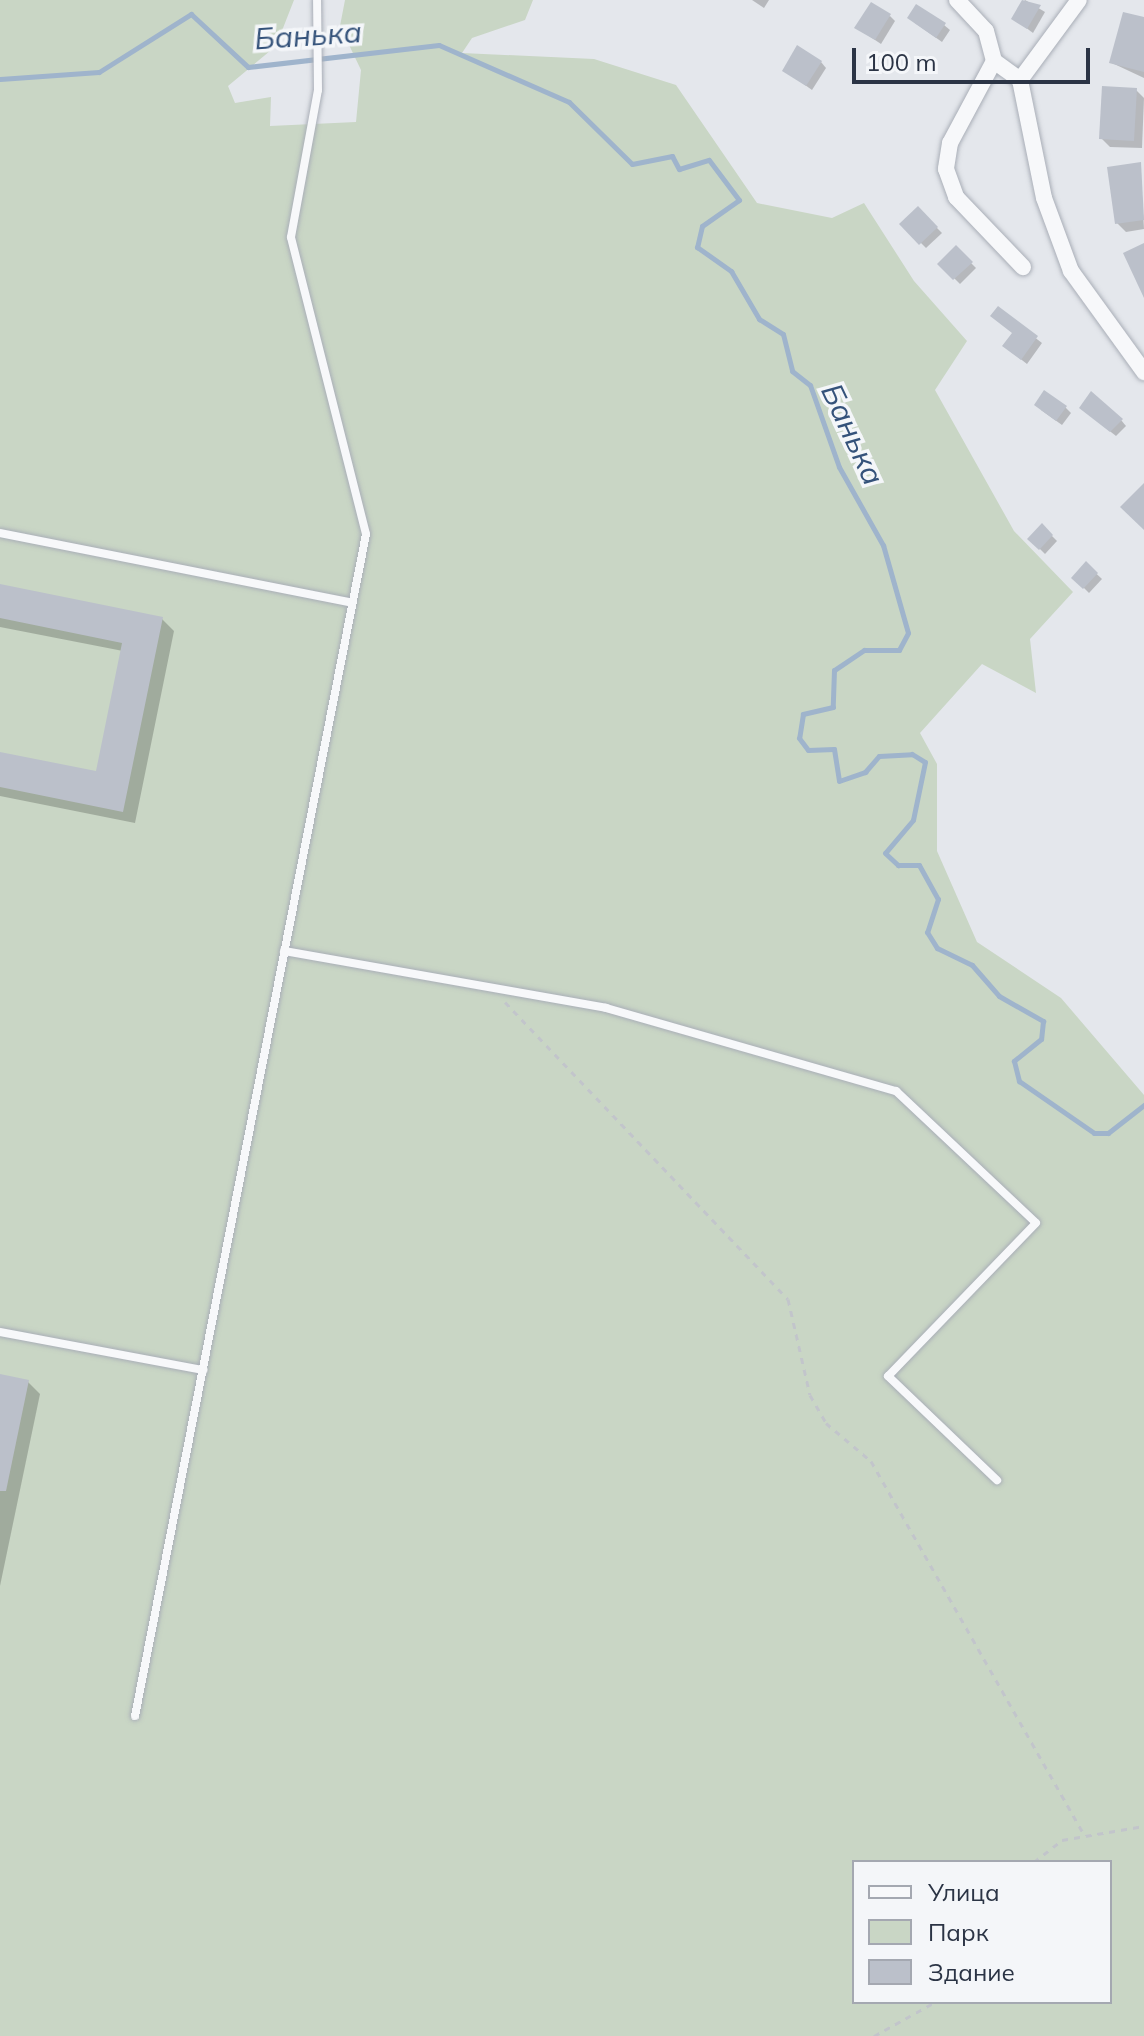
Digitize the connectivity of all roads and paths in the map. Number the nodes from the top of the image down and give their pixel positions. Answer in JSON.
{"nodes":[{"id":1,"x":317,"y":0,"type":"edge"},
{"id":2,"x":957,"y":0,"type":"edge"},
{"id":3,"x":1079,"y":0,"type":"edge"},
{"id":4,"x":994,"y":61,"type":"junction"},
{"id":5,"x":1020,"y":80,"type":"junction"},
{"id":6,"x":1023,"y":267,"type":"dead end"},
{"id":7,"x":1144,"y":372,"type":"edge"},
{"id":8,"x":0,"y":533,"type":"edge"},
{"id":9,"x":352,"y":603,"type":"junction"},
{"id":10,"x":284,"y":951,"type":"junction"},
{"id":11,"x":492,"y":988,"type":"junction"},
{"id":12,"x":0,"y":1332,"type":"edge"},
{"id":13,"x":203,"y":1370,"type":"junction"},
{"id":14,"x":997,"y":1480,"type":"dead end"},
{"id":15,"x":135,"y":1716,"type":"dead end"},
{"id":16,"x":1144,"y":1826,"type":"edge"},
{"id":17,"x":1083,"y":1833,"type":"junction"},
{"id":18,"x":1037,"y":1860,"type":"edge"},
{"id":19,"x":931,"y":2004,"type":"edge"},
{"id":20,"x":874,"y":2036,"type":"edge"}],
"edges":[{"from":1,"to":9,"type":"lane"},
{"from":2,"to":4,"type":"street"},
{"from":3,"to":5,"type":"street"},
{"from":4,"to":5,"type":"street"},
{"from":4,"to":6,"type":"street"},
{"from":5,"to":7,"type":"street"},
{"from":8,"to":9,"type":"lane"},
{"from":9,"to":10,"type":"lane"},
{"from":10,"to":11,"type":"lane"},
{"from":10,"to":13,"type":"lane"},
{"from":11,"to":14,"type":"lane"},
{"from":11,"to":17,"type":"path"},
{"from":12,"to":13,"type":"lane"},
{"from":13,"to":15,"type":"lane"},
{"from":16,"to":17,"type":"path"},
{"from":17,"to":18,"type":"path"},
{"from":19,"to":20,"type":"path"}]}
